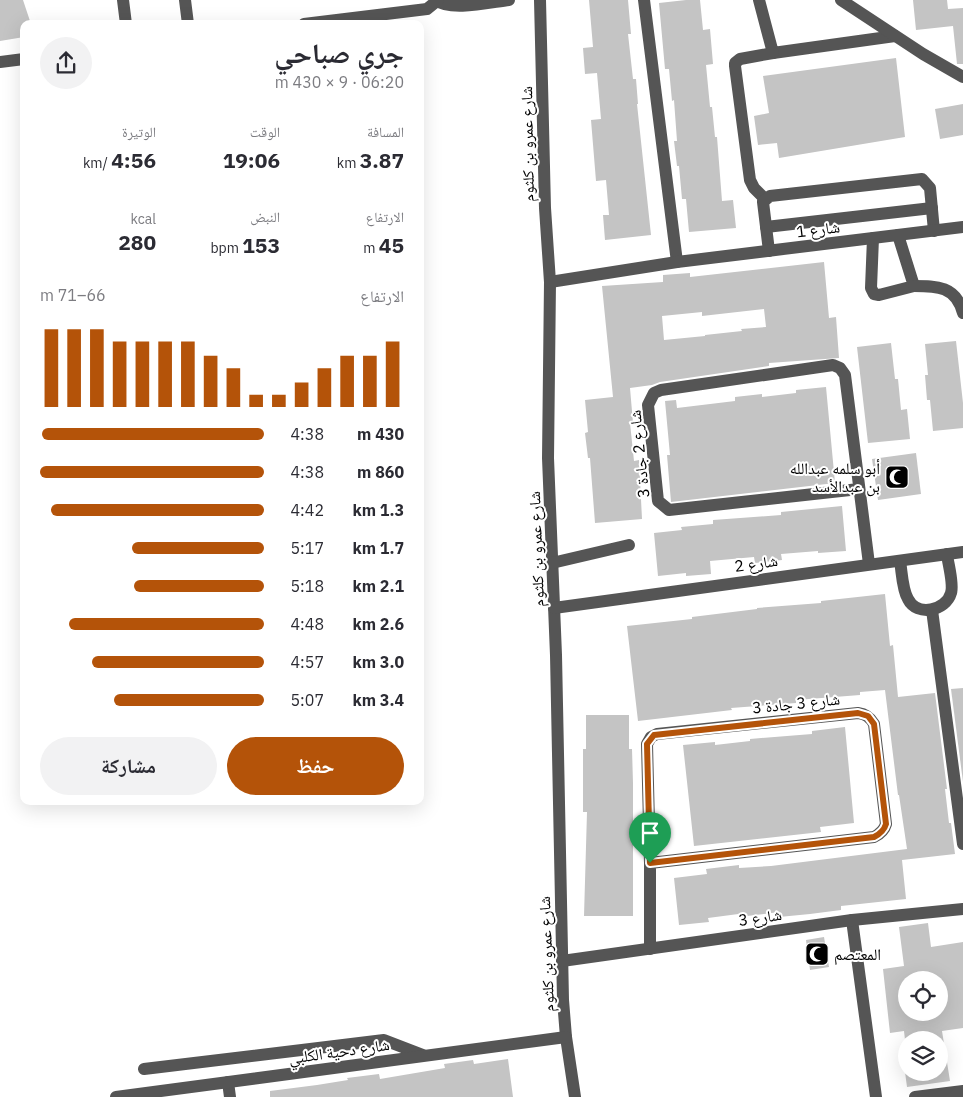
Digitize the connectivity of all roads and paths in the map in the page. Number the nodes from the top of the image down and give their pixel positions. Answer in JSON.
{"nodes":[{"id":1,"x":123,"y":0,"type":"edge"},
{"id":2,"x":185,"y":0,"type":"edge"},
{"id":3,"x":437,"y":0,"type":"edge"},
{"id":4,"x":509,"y":0,"type":"edge"},
{"id":5,"x":540,"y":0,"type":"edge"},
{"id":6,"x":644,"y":0,"type":"edge"},
{"id":7,"x":760,"y":0,"type":"edge"},
{"id":8,"x":841,"y":0,"type":"edge"},
{"id":9,"x":126,"y":20,"type":"edge"},
{"id":10,"x":188,"y":20,"type":"edge"},
{"id":11,"x":337,"y":20,"type":"edge"},
{"id":12,"x":895,"y":36,"type":"junction"},
{"id":13,"x":773,"y":53,"type":"junction"},
{"id":14,"x":20,"y":60,"type":"edge"},
{"id":15,"x":0,"y":62,"type":"edge"},
{"id":16,"x":963,"y":77,"type":"edge"},
{"id":17,"x":765,"y":199,"type":"junction"},
{"id":18,"x":932,"y":208,"type":"junction"},
{"id":19,"x":766,"y":227,"type":"junction"},
{"id":20,"x":963,"y":227,"type":"edge"},
{"id":21,"x":934,"y":230,"type":"junction"},
{"id":22,"x":898,"y":235,"type":"junction"},
{"id":23,"x":873,"y":238,"type":"junction"},
{"id":24,"x":769,"y":251,"type":"junction"},
{"id":25,"x":677,"y":262,"type":"junction"},
{"id":26,"x":550,"y":282,"type":"junction"},
{"id":27,"x":914,"y":286,"type":"junction"},
{"id":28,"x":963,"y":313,"type":"edge"},
{"id":29,"x":859,"y":489,"type":"junction"},
{"id":30,"x":628,"y":545,"type":"dead end"},
{"id":31,"x":963,"y":552,"type":"edge"},
{"id":32,"x":947,"y":554,"type":"junction"},
{"id":33,"x":900,"y":561,"type":"junction"},
{"id":34,"x":552,"y":563,"type":"junction"},
{"id":35,"x":869,"y":564,"type":"junction"},
{"id":36,"x":554,"y":608,"type":"junction"},
{"id":37,"x":932,"y":610,"type":"junction"},
{"id":38,"x":963,"y":844,"type":"edge"},
{"id":39,"x":650,"y":863,"type":"junction"},
{"id":40,"x":963,"y":909,"type":"edge"},
{"id":41,"x":852,"y":920,"type":"junction"},
{"id":42,"x":650,"y":949,"type":"junction"},
{"id":43,"x":562,"y":961,"type":"junction"},
{"id":44,"x":566,"y":1037,"type":"junction"},
{"id":45,"x":426,"y":1056,"type":"junction"},
{"id":46,"x":144,"y":1069,"type":"dead end"},
{"id":47,"x":228,"y":1082,"type":"junction"},
{"id":48,"x":963,"y":1091,"type":"edge"},
{"id":49,"x":153,"y":1095,"type":"edge"},
{"id":50,"x":116,"y":1097,"type":"edge"},
{"id":51,"x":230,"y":1097,"type":"edge"},
{"id":52,"x":575,"y":1097,"type":"edge"},
{"id":53,"x":876,"y":1097,"type":"edge"},
{"id":54,"x":915,"y":1097,"type":"edge"}],
"edges":[{"from":1,"to":9,"type":"street"},
{"from":2,"to":10,"type":"street"},
{"from":3,"to":4,"type":"street"},
{"from":3,"to":11,"type":"street"},
{"from":5,"to":26,"type":"street","name":"شارع عمرو بن كلثوم"},
{"from":6,"to":25,"type":"street"},
{"from":7,"to":13,"type":"street"},
{"from":8,"to":12,"type":"street"},
{"from":12,"to":13,"type":"street"},
{"from":12,"to":16,"type":"street"},
{"from":13,"to":17,"type":"street"},
{"from":14,"to":15,"type":"street"},
{"from":17,"to":18,"type":"street"},
{"from":17,"to":19,"type":"street"},
{"from":18,"to":19,"type":"street"},
{"from":18,"to":21,"type":"street"},
{"from":19,"to":24,"type":"street"},
{"from":20,"to":21,"type":"street","name":"شارع 1"},
{"from":21,"to":22,"type":"street","name":"شارع 1"},
{"from":22,"to":23,"type":"street","name":"شارع 1"},
{"from":22,"to":27,"type":"street"},
{"from":23,"to":24,"type":"street","name":"شارع 1"},
{"from":23,"to":27,"type":"street"},
{"from":24,"to":25,"type":"street","name":"شارع 1"},
{"from":25,"to":26,"type":"street","name":"شارع 1"},
{"from":26,"to":34,"type":"street","name":"شارع عمرو بن كلثوم"},
{"from":27,"to":28,"type":"street"},
{"from":29,"to":29,"type":"street","name":"شارع 2 جادة 3"},
{"from":29,"to":35,"type":"street","name":"شارع 2 جادة 3"},
{"from":30,"to":34,"type":"street"},
{"from":31,"to":32,"type":"street","name":"شارع 2"},
{"from":32,"to":33,"type":"street","name":"شارع 2"},
{"from":32,"to":37,"type":"street"},
{"from":33,"to":35,"type":"street","name":"شارع 2"},
{"from":33,"to":37,"type":"street"},
{"from":34,"to":36,"type":"street","name":"شارع عمرو بن كلثوم"},
{"from":35,"to":36,"type":"street","name":"شارع 2"},
{"from":36,"to":43,"type":"street","name":"شارع عمرو بن كلثوم"},
{"from":37,"to":38,"type":"street"},
{"from":39,"to":39,"type":"street","name":"شارع 3 جادة 3"},
{"from":39,"to":42,"type":"street","name":"شارع 3 جادة 3"},
{"from":40,"to":41,"type":"street","name":"شارع 3"},
{"from":41,"to":42,"type":"street","name":"شارع 3"},
{"from":41,"to":53,"type":"street"},
{"from":42,"to":43,"type":"street","name":"شارع 3"},
{"from":43,"to":44,"type":"street","name":"شارع عمرو بن كلثوم"},
{"from":44,"to":45,"type":"street","name":"شارع دحية الكلبي"},
{"from":44,"to":52,"type":"street","name":"شارع عمرو بن كلثوم"},
{"from":45,"to":46,"type":"street"},
{"from":45,"to":47,"type":"street","name":"شارع دحية الكلبي"},
{"from":47,"to":49,"type":"street","name":"شارع دحية الكلبي"},
{"from":47,"to":51,"type":"street"},
{"from":48,"to":54,"type":"street"},
{"from":49,"to":50,"type":"street","name":"شارع دحية الكلبي"}]}
